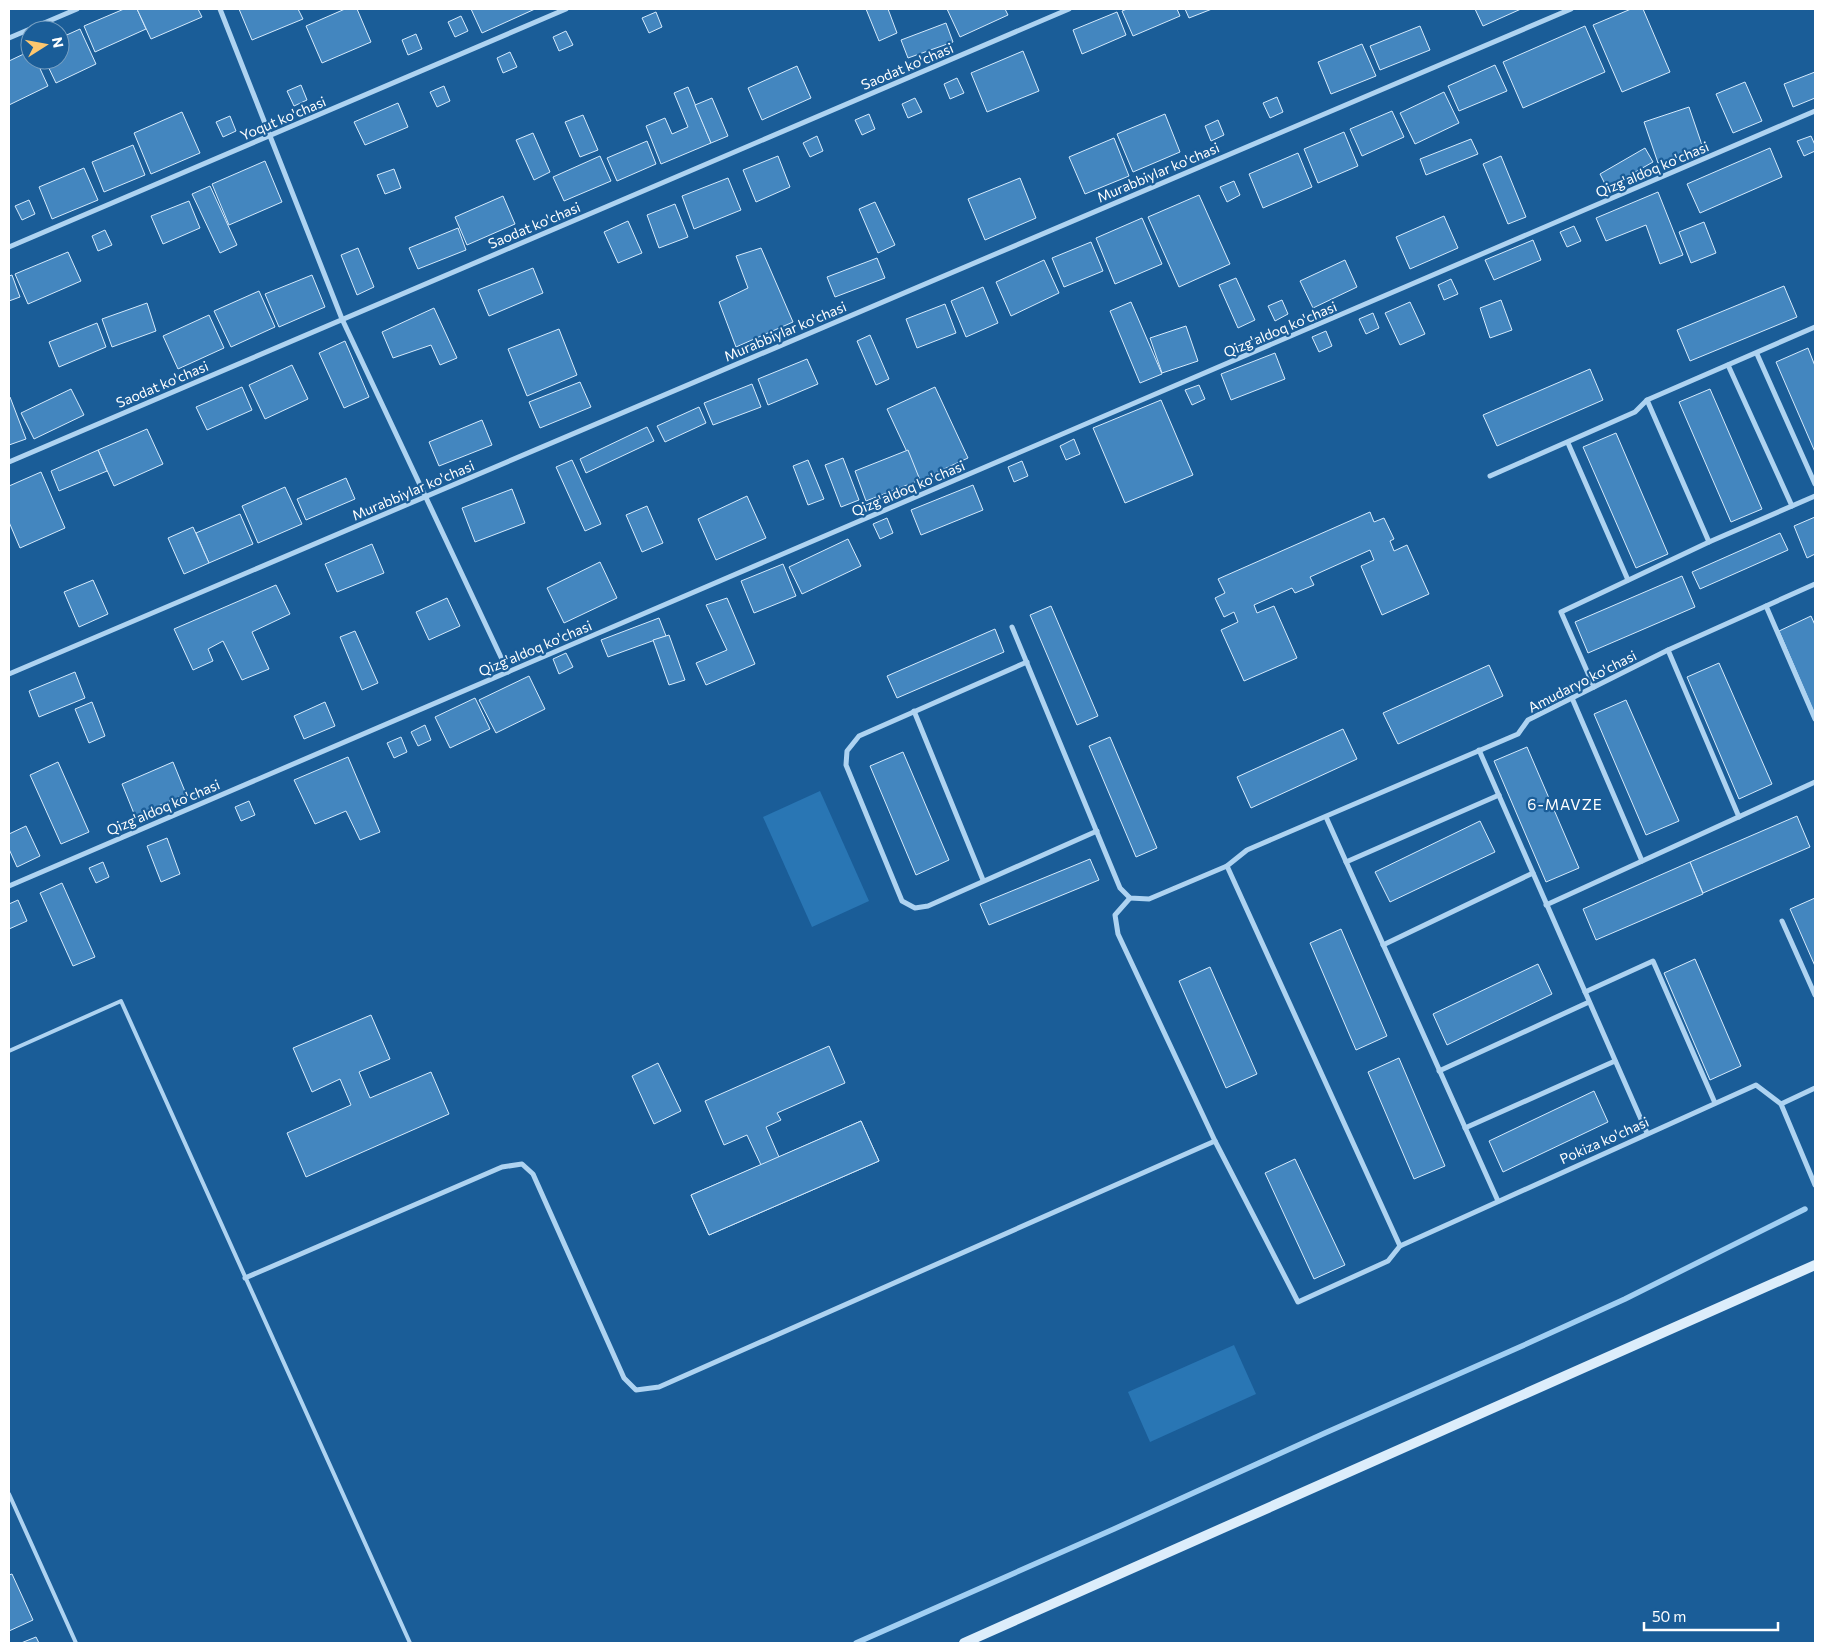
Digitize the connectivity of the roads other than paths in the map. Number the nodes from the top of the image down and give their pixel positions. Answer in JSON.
{"nodes":[{"id":1,"x":77,"y":9,"type":"edge"},
{"id":2,"x":220,"y":9,"type":"edge"},
{"id":3,"x":566,"y":9,"type":"edge"},
{"id":4,"x":1069,"y":9,"type":"edge"},
{"id":5,"x":1571,"y":9,"type":"edge"},
{"id":6,"x":9,"y":38,"type":"edge"},
{"id":7,"x":1815,"y":111,"type":"edge"},
{"id":8,"x":269,"y":136,"type":"junction"},
{"id":9,"x":9,"y":247,"type":"edge"},
{"id":10,"x":342,"y":319,"type":"junction"},
{"id":11,"x":1815,"y":327,"type":"edge"},
{"id":12,"x":1757,"y":354,"type":"junction"},
{"id":13,"x":1728,"y":365,"type":"junction"},
{"id":14,"x":1647,"y":400,"type":"junction"},
{"id":15,"x":1568,"y":443,"type":"junction"},
{"id":16,"x":9,"y":462,"type":"edge"},
{"id":17,"x":1490,"y":476,"type":"dead end"},
{"id":18,"x":1815,"y":484,"type":"edge"},
{"id":19,"x":1815,"y":496,"type":"edge"},
{"id":20,"x":425,"y":497,"type":"junction"},
{"id":21,"x":1792,"y":506,"type":"junction"},
{"id":22,"x":1709,"y":542,"type":"junction"},
{"id":23,"x":1628,"y":580,"type":"junction"},
{"id":24,"x":1815,"y":584,"type":"edge"},
{"id":25,"x":1766,"y":606,"type":"junction"},
{"id":26,"x":1012,"y":627,"type":"dead end"},
{"id":27,"x":1668,"y":650,"type":"junction"},
{"id":28,"x":1027,"y":662,"type":"junction"},
{"id":29,"x":508,"y":672,"type":"junction"},
{"id":30,"x":9,"y":674,"type":"edge"},
{"id":31,"x":1594,"y":687,"type":"junction"},
{"id":32,"x":1572,"y":698,"type":"junction"},
{"id":33,"x":914,"y":711,"type":"junction"},
{"id":34,"x":1815,"y":720,"type":"edge"},
{"id":35,"x":1480,"y":750,"type":"junction"},
{"id":36,"x":1815,"y":782,"type":"edge"},
{"id":37,"x":1499,"y":795,"type":"junction"},
{"id":38,"x":1326,"y":817,"type":"junction"},
{"id":39,"x":1739,"y":817,"type":"junction"},
{"id":40,"x":1097,"y":831,"type":"junction"},
{"id":41,"x":1642,"y":861,"type":"junction"},
{"id":42,"x":1346,"y":862,"type":"junction"},
{"id":43,"x":1227,"y":866,"type":"junction"},
{"id":44,"x":1532,"y":873,"type":"junction"},
{"id":45,"x":983,"y":880,"type":"junction"},
{"id":46,"x":9,"y":886,"type":"edge"},
{"id":47,"x":1130,"y":898,"type":"junction"},
{"id":48,"x":1546,"y":905,"type":"junction"},
{"id":49,"x":1782,"y":922,"type":"dead end"},
{"id":50,"x":1383,"y":946,"type":"junction"},
{"id":51,"x":1585,"y":992,"type":"junction"},
{"id":52,"x":1815,"y":995,"type":"edge"},
{"id":53,"x":1589,"y":1002,"type":"junction"},
{"id":54,"x":9,"y":1051,"type":"edge"},
{"id":55,"x":1615,"y":1061,"type":"junction"},
{"id":56,"x":1439,"y":1071,"type":"junction"},
{"id":57,"x":1815,"y":1088,"type":"edge"},
{"id":58,"x":1715,"y":1103,"type":"junction"},
{"id":59,"x":1781,"y":1104,"type":"junction"},
{"id":60,"x":1465,"y":1128,"type":"junction"},
{"id":61,"x":1648,"y":1133,"type":"junction"},
{"id":62,"x":1215,"y":1141,"type":"junction"},
{"id":63,"x":1815,"y":1185,"type":"edge"},
{"id":64,"x":1498,"y":1201,"type":"junction"},
{"id":65,"x":1400,"y":1246,"type":"junction"},
{"id":66,"x":1815,"y":1265,"type":"edge"},
{"id":67,"x":246,"y":1278,"type":"junction"},
{"id":68,"x":9,"y":1494,"type":"edge"},
{"id":69,"x":76,"y":1643,"type":"edge"},
{"id":70,"x":410,"y":1643,"type":"edge"},
{"id":71,"x":964,"y":1643,"type":"edge"}],
"edges":[{"from":1,"to":6,"type":"street"},
{"from":2,"to":8,"type":"street"},
{"from":3,"to":8,"type":"street","name":"Yoqut ko'chasi"},
{"from":4,"to":10,"type":"street","name":"Saodat ko'chasi"},
{"from":5,"to":20,"type":"street","name":"Murabbiylar ko'chasi"},
{"from":7,"to":29,"type":"street","name":"Qizg'aldoq ko'chasi"},
{"from":8,"to":9,"type":"street","name":"Yoqut ko'chasi"},
{"from":8,"to":10,"type":"street"},
{"from":10,"to":16,"type":"street","name":"Saodat ko'chasi"},
{"from":10,"to":20,"type":"street"},
{"from":11,"to":12,"type":"street"},
{"from":12,"to":13,"type":"street"},
{"from":12,"to":18,"type":"street"},
{"from":13,"to":14,"type":"street"},
{"from":13,"to":21,"type":"street"},
{"from":14,"to":15,"type":"street"},
{"from":14,"to":22,"type":"street"},
{"from":15,"to":17,"type":"street"},
{"from":15,"to":23,"type":"street"},
{"from":19,"to":21,"type":"street"},
{"from":20,"to":29,"type":"street"},
{"from":20,"to":30,"type":"street","name":"Murabbiylar ko'chasi"},
{"from":21,"to":22,"type":"street"},
{"from":22,"to":23,"type":"street"},
{"from":23,"to":31,"type":"street"},
{"from":24,"to":25,"type":"street","name":"Amudaryo ko'chasi"},
{"from":25,"to":27,"type":"street","name":"Amudaryo ko'chasi"},
{"from":25,"to":34,"type":"street"},
{"from":26,"to":28,"type":"street"},
{"from":27,"to":31,"type":"street","name":"Amudaryo ko'chasi"},
{"from":27,"to":39,"type":"street"},
{"from":28,"to":33,"type":"street"},
{"from":28,"to":40,"type":"street"},
{"from":29,"to":46,"type":"street","name":"Qizg'aldoq ko'chasi"},
{"from":31,"to":32,"type":"street","name":"Amudaryo ko'chasi"},
{"from":32,"to":35,"type":"street","name":"Amudaryo ko'chasi"},
{"from":32,"to":41,"type":"street"},
{"from":33,"to":45,"type":"street"},
{"from":33,"to":45,"type":"street"},
{"from":35,"to":37,"type":"street"},
{"from":35,"to":38,"type":"street","name":"Amudaryo ko'chasi"},
{"from":36,"to":39,"type":"street"},
{"from":37,"to":42,"type":"street"},
{"from":37,"to":44,"type":"street"},
{"from":38,"to":42,"type":"street"},
{"from":38,"to":43,"type":"street","name":"Amudaryo ko'chasi"},
{"from":39,"to":41,"type":"street"},
{"from":40,"to":45,"type":"street"},
{"from":40,"to":47,"type":"street"},
{"from":41,"to":48,"type":"street"},
{"from":42,"to":50,"type":"street"},
{"from":43,"to":47,"type":"street","name":"Amudaryo ko'chasi"},
{"from":43,"to":65,"type":"street"},
{"from":44,"to":48,"type":"street"},
{"from":44,"to":50,"type":"street"},
{"from":47,"to":62,"type":"street"},
{"from":48,"to":51,"type":"street"},
{"from":49,"to":52,"type":"street"},
{"from":50,"to":56,"type":"street"},
{"from":51,"to":53,"type":"street"},
{"from":51,"to":58,"type":"street"},
{"from":53,"to":55,"type":"street"},
{"from":53,"to":56,"type":"street"},
{"from":54,"to":67,"type":"lane"},
{"from":55,"to":60,"type":"street"},
{"from":55,"to":61,"type":"street"},
{"from":56,"to":60,"type":"street"},
{"from":57,"to":59,"type":"street"},
{"from":58,"to":59,"type":"street","name":"Pokiza ko'chasi"},
{"from":58,"to":61,"type":"street","name":"Pokiza ko'chasi"},
{"from":59,"to":63,"type":"street"},
{"from":60,"to":64,"type":"street"},
{"from":61,"to":64,"type":"street","name":"Pokiza ko'chasi"},
{"from":62,"to":65,"type":"street"},
{"from":62,"to":67,"type":"street"},
{"from":64,"to":65,"type":"street","name":"Pokiza ko'chasi"},
{"from":66,"to":71,"type":"main road"},
{"from":67,"to":70,"type":"lane"},
{"from":68,"to":69,"type":"lane"}]}
